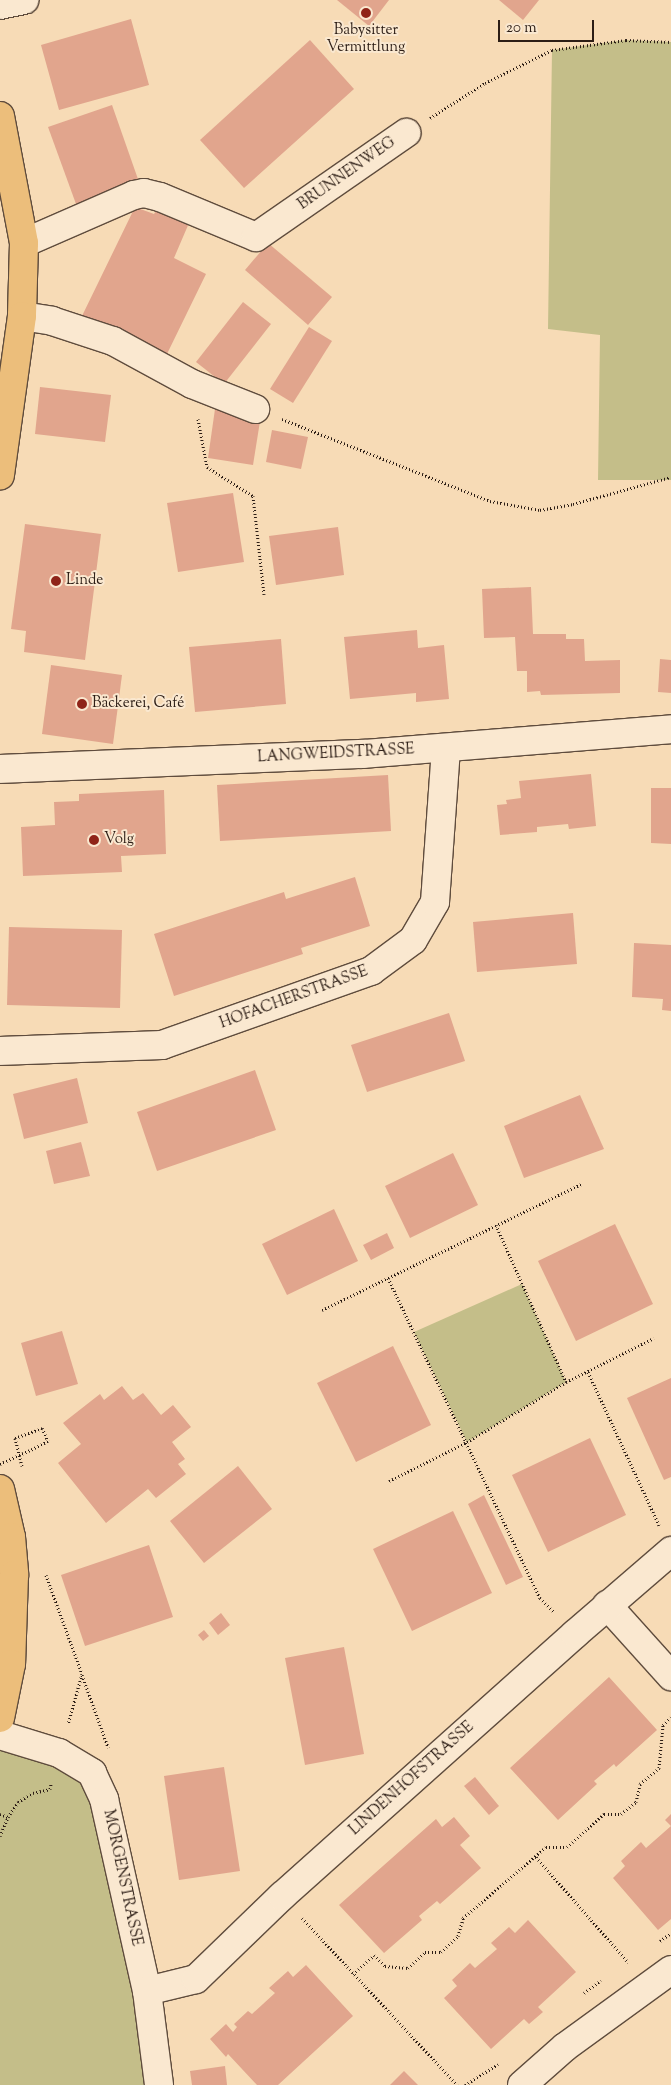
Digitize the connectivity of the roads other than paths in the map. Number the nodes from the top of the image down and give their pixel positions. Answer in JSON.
{"nodes":[{"id":1,"x":24,"y":0,"type":"edge"},
{"id":2,"x":0,"y":5,"type":"edge"},
{"id":3,"x":0,"y":116,"type":"edge"},
{"id":4,"x":406,"y":133,"type":"road end"},
{"id":5,"x":24,"y":243,"type":"junction"},
{"id":6,"x":22,"y":316,"type":"junction"},
{"id":7,"x":256,"y":409,"type":"road end"},
{"id":8,"x":0,"y":475,"type":"edge"},
{"id":9,"x":671,"y":729,"type":"edge"},
{"id":10,"x":446,"y":748,"type":"junction"},
{"id":11,"x":0,"y":769,"type":"edge"},
{"id":12,"x":0,"y":1051,"type":"edge"},
{"id":13,"x":0,"y":1489,"type":"edge"},
{"id":14,"x":667,"y":1541,"type":"edge"},
{"id":15,"x":607,"y":1605,"type":"junction"},
{"id":16,"x":671,"y":1676,"type":"edge"},
{"id":17,"x":0,"y":1718,"type":"edge"},
{"id":18,"x":0,"y":1735,"type":"edge"},
{"id":19,"x":671,"y":1970,"type":"edge"},
{"id":20,"x":147,"y":1991,"type":"junction"},
{"id":21,"x":160,"y":2085,"type":"edge"},
{"id":22,"x":522,"y":2085,"type":"edge"}],
"edges":[{"from":1,"to":2,"type":"street"},
{"from":3,"to":5,"type":"main road"},
{"from":4,"to":5,"type":"street","name":"BRUNNENWEG"},
{"from":5,"to":6,"type":"main road"},
{"from":6,"to":7,"type":"street"},
{"from":6,"to":8,"type":"main road"},
{"from":9,"to":10,"type":"street","name":"LANGWEIDSTRASSE"},
{"from":10,"to":11,"type":"street","name":"LANGWEIDSTRASSE"},
{"from":10,"to":12,"type":"street","name":"HOFACHERSTRASSE"},
{"from":13,"to":17,"type":"main road"},
{"from":14,"to":15,"type":"street","name":"LINDENHOFSTRASSE"},
{"from":15,"to":16,"type":"street"},
{"from":15,"to":20,"type":"street","name":"LINDENHOFSTRASSE"},
{"from":18,"to":20,"type":"street","name":"MORGENSTRASSE"},
{"from":19,"to":22,"type":"street"},
{"from":20,"to":21,"type":"street","name":"MORGENSTRASSE"}]}
